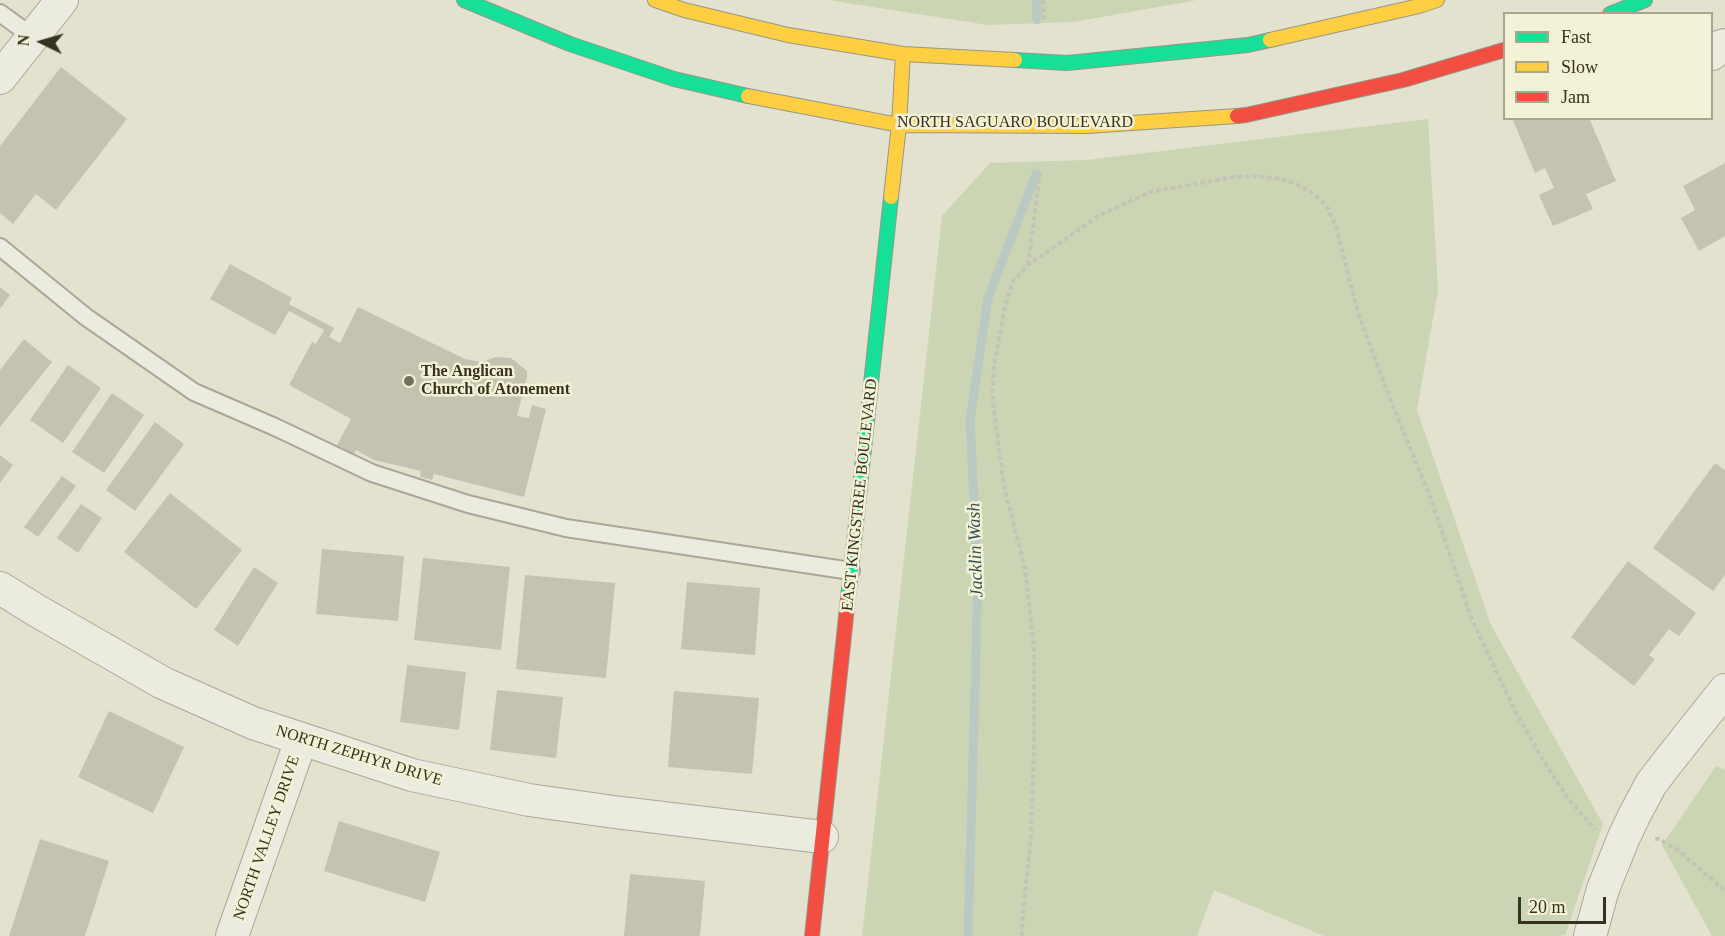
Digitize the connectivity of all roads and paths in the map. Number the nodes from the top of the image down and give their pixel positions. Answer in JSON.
{"nodes":[{"id":1,"x":62,"y":0,"type":"edge"},
{"id":2,"x":464,"y":0,"type":"edge"},
{"id":3,"x":656,"y":0,"type":"edge"},
{"id":4,"x":1043,"y":0,"type":"edge"},
{"id":5,"x":1437,"y":0,"type":"edge"},
{"id":6,"x":1645,"y":0,"type":"edge"},
{"id":7,"x":1615,"y":12,"type":"edge"},
{"id":8,"x":0,"y":13,"type":"edge"},
{"id":9,"x":1044,"y":21,"type":"dead end"},
{"id":10,"x":33,"y":37,"type":"junction"},
{"id":11,"x":1503,"y":50,"type":"edge"},
{"id":12,"x":903,"y":54,"type":"junction"},
{"id":13,"x":0,"y":78,"type":"edge"},
{"id":14,"x":899,"y":125,"type":"junction"},
{"id":15,"x":1040,"y":172,"type":"dead end"},
{"id":16,"x":0,"y":247,"type":"edge"},
{"id":17,"x":1028,"y":265,"type":"junction"},
{"id":18,"x":852,"y":571,"type":"junction"},
{"id":19,"x":0,"y":588,"type":"edge"},
{"id":20,"x":1725,"y":690,"type":"edge"},
{"id":21,"x":301,"y":740,"type":"junction"},
{"id":22,"x":822,"y":837,"type":"junction"},
{"id":23,"x":1624,"y":837,"type":"junction"},
{"id":24,"x":1725,"y":891,"type":"edge"},
{"id":25,"x":232,"y":936,"type":"edge"},
{"id":26,"x":812,"y":936,"type":"edge"},
{"id":27,"x":1022,"y":936,"type":"edge"},
{"id":28,"x":1590,"y":936,"type":"edge"}],
"edges":[{"from":1,"to":10,"type":"street"},
{"from":2,"to":14,"type":"main road","name":"NORTH SAGUARO BOULEVARD"},
{"from":3,"to":12,"type":"main road"},
{"from":4,"to":9,"type":"path"},
{"from":5,"to":12,"type":"main road"},
{"from":6,"to":7,"type":"main road"},
{"from":8,"to":10,"type":"lane"},
{"from":10,"to":13,"type":"street"},
{"from":11,"to":14,"type":"main road","name":"NORTH SAGUARO BOULEVARD"},
{"from":12,"to":14,"type":"main road","name":"EAST KINGSTREE BOULEVARD"},
{"from":14,"to":18,"type":"main road","name":"EAST KINGSTREE BOULEVARD"},
{"from":15,"to":17,"type":"path"},
{"from":16,"to":18,"type":"lane"},
{"from":17,"to":23,"type":"path"},
{"from":17,"to":27,"type":"path"},
{"from":18,"to":22,"type":"main road","name":"EAST KINGSTREE BOULEVARD"},
{"from":19,"to":21,"type":"street","name":"NORTH ZEPHYR DRIVE"},
{"from":20,"to":23,"type":"street"},
{"from":21,"to":22,"type":"street","name":"NORTH ZEPHYR DRIVE"},
{"from":21,"to":25,"type":"street","name":"NORTH VALLEY DRIVE"},
{"from":22,"to":26,"type":"main road","name":"EAST KINGSTREE BOULEVARD"},
{"from":23,"to":24,"type":"path"},
{"from":23,"to":28,"type":"street"}]}
